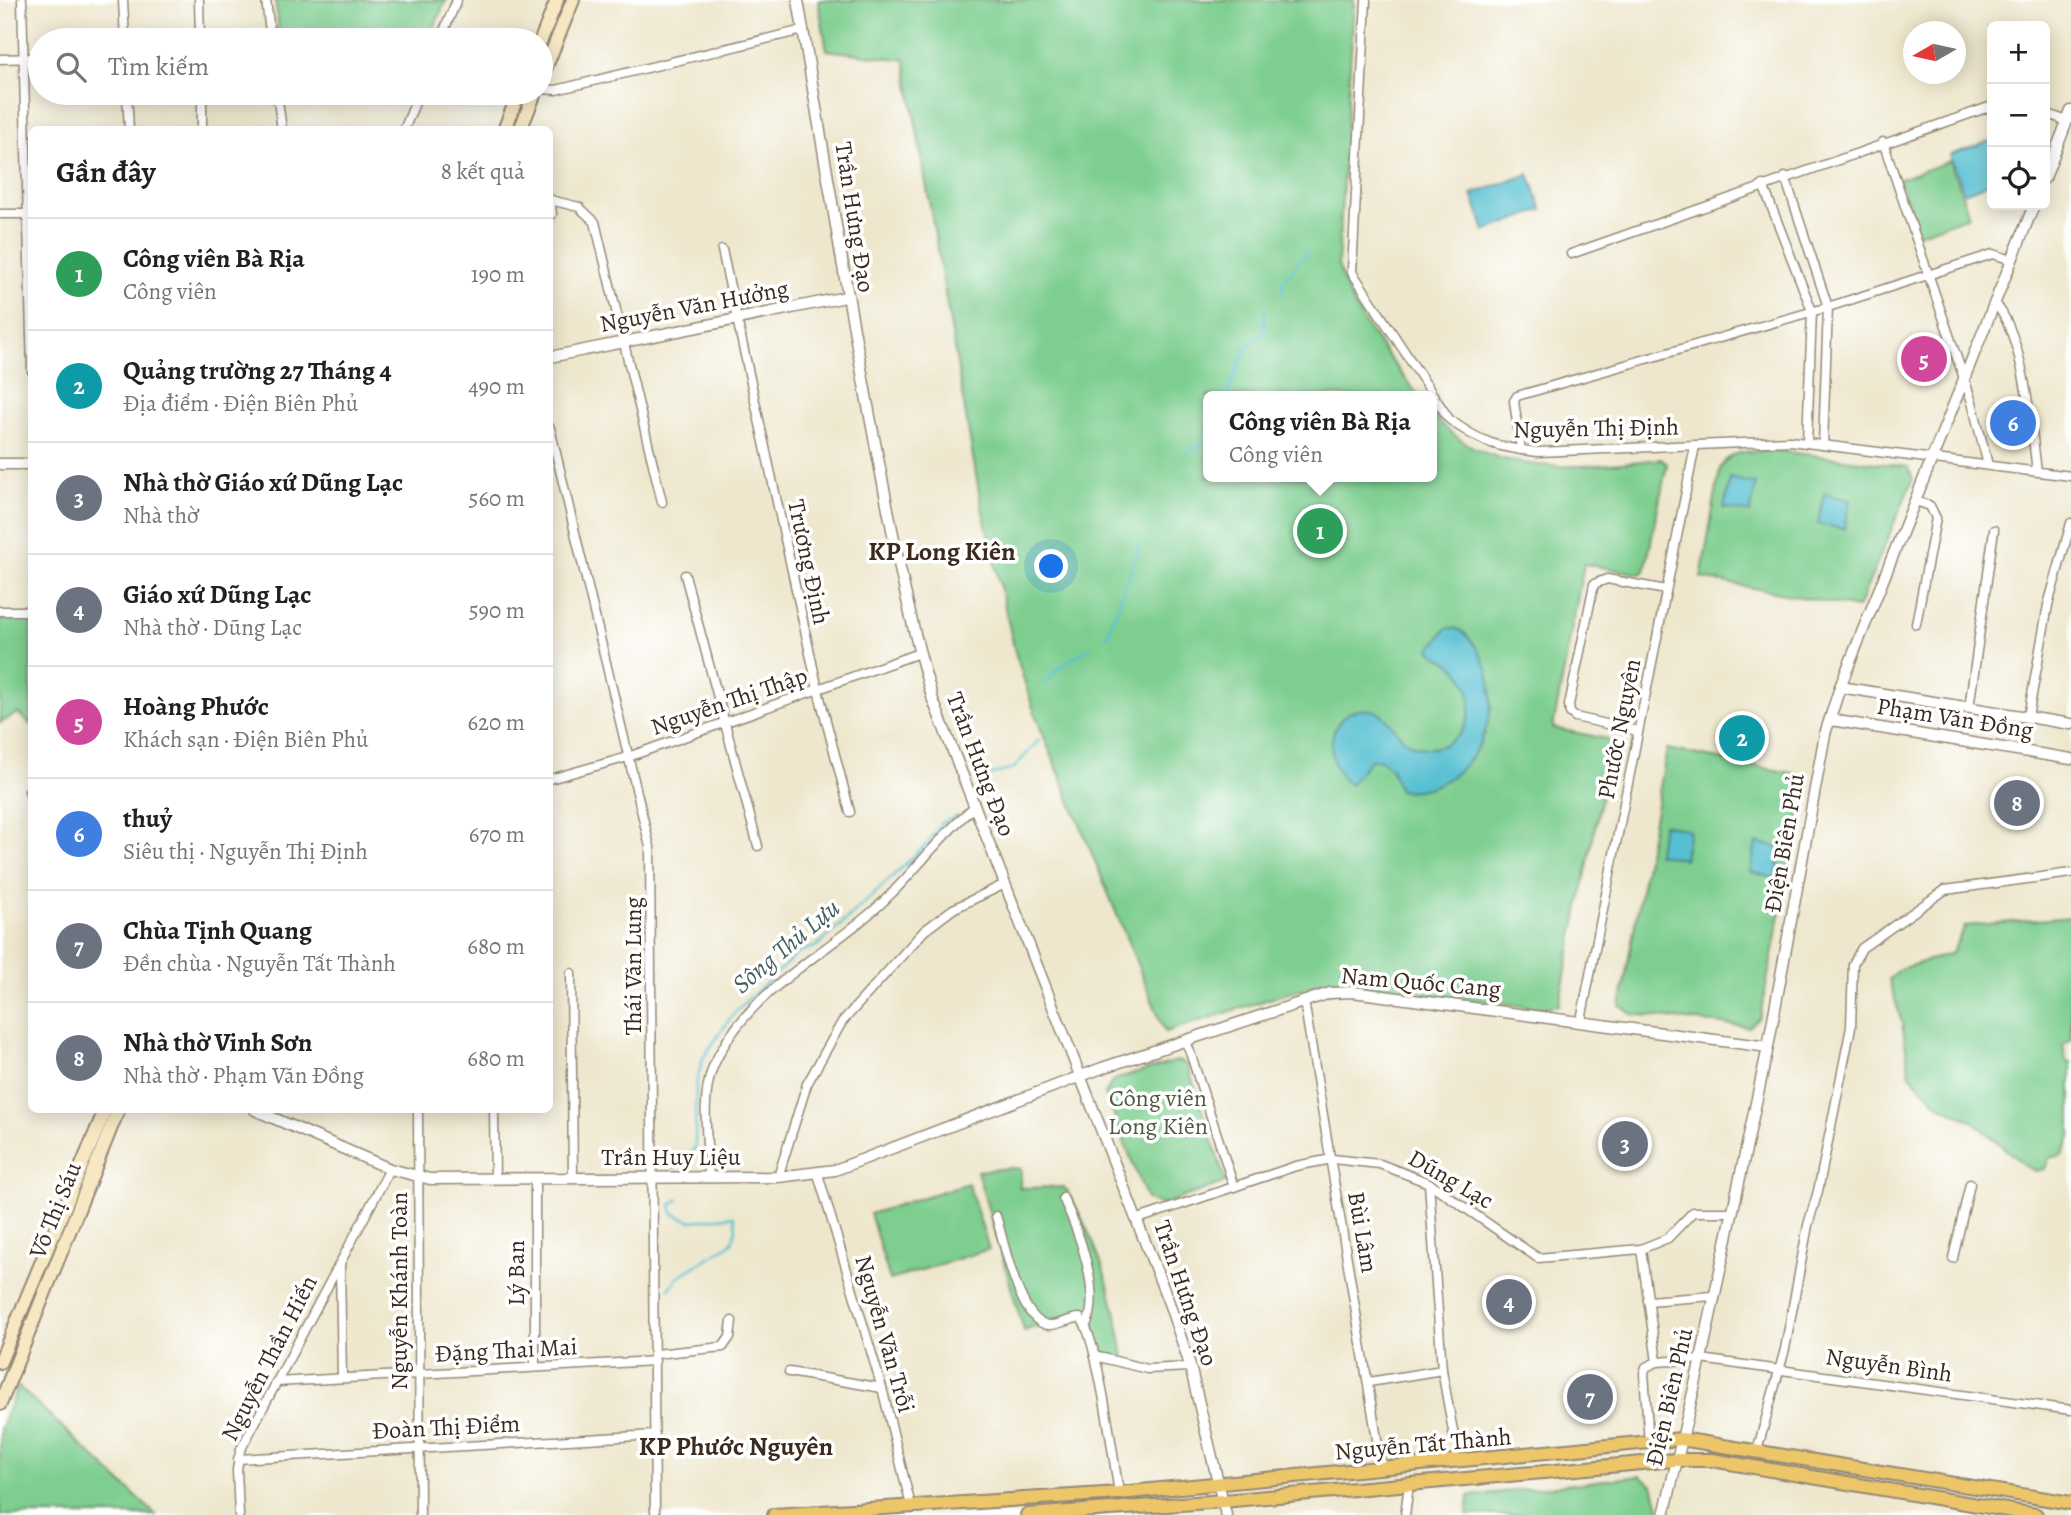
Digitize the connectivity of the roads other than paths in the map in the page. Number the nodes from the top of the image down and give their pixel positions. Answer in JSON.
{"nodes":[{"id":1,"x":22,"y":0,"type":"edge"},
{"id":2,"x":123,"y":0,"type":"edge"},
{"id":3,"x":199,"y":0,"type":"edge"},
{"id":4,"x":266,"y":0,"type":"edge"},
{"id":5,"x":457,"y":0,"type":"edge"},
{"id":6,"x":557,"y":0,"type":"edge"},
{"id":7,"x":573,"y":0,"type":"edge"},
{"id":8,"x":797,"y":0,"type":"edge"},
{"id":9,"x":1366,"y":0,"type":"edge"},
{"id":10,"x":124,"y":28,"type":"edge"},
{"id":11,"x":200,"y":28,"type":"edge"},
{"id":12,"x":270,"y":28,"type":"edge"},
{"id":13,"x":445,"y":28,"type":"edge"},
{"id":14,"x":546,"y":28,"type":"edge"},
{"id":15,"x":803,"y":30,"type":"junction"},
{"id":16,"x":553,"y":49,"type":"edge"},
{"id":17,"x":0,"y":59,"type":"edge"},
{"id":18,"x":23,"y":59,"type":"junction"},
{"id":19,"x":28,"y":59,"type":"edge"},
{"id":20,"x":553,"y":90,"type":"edge"},
{"id":21,"x":128,"y":105,"type":"edge"},
{"id":22,"x":202,"y":105,"type":"edge"},
{"id":23,"x":279,"y":105,"type":"edge"},
{"id":24,"x":414,"y":105,"type":"edge"},
{"id":25,"x":514,"y":105,"type":"edge"},
{"id":26,"x":530,"y":105,"type":"edge"},
{"id":27,"x":1987,"y":108,"type":"edge"},
{"id":28,"x":2050,"y":114,"type":"edge"},
{"id":29,"x":2069,"y":116,"type":"edge"},
{"id":30,"x":129,"y":126,"type":"edge"},
{"id":31,"x":202,"y":126,"type":"edge"},
{"id":32,"x":281,"y":126,"type":"edge"},
{"id":33,"x":406,"y":126,"type":"edge"},
{"id":34,"x":506,"y":126,"type":"edge"},
{"id":35,"x":522,"y":126,"type":"edge"},
{"id":36,"x":1883,"y":142,"type":"junction"},
{"id":37,"x":2050,"y":165,"type":"edge"},
{"id":38,"x":28,"y":170,"type":"edge"},
{"id":39,"x":1785,"y":177,"type":"junction"},
{"id":40,"x":1763,"y":185,"type":"junction"},
{"id":41,"x":553,"y":201,"type":"edge"},
{"id":42,"x":2032,"y":210,"type":"edge"},
{"id":43,"x":0,"y":214,"type":"edge"},
{"id":44,"x":28,"y":214,"type":"edge"},
{"id":45,"x":723,"y":250,"type":"dead end"},
{"id":46,"x":1572,"y":254,"type":"dead end"},
{"id":47,"x":2012,"y":260,"type":"junction"},
{"id":48,"x":1930,"y":273,"type":"junction"},
{"id":49,"x":846,"y":297,"type":"junction"},
{"id":50,"x":1994,"y":302,"type":"junction"},
{"id":51,"x":1828,"y":307,"type":"junction"},
{"id":52,"x":1812,"y":311,"type":"junction"},
{"id":53,"x":739,"y":319,"type":"junction"},
{"id":54,"x":625,"y":341,"type":"junction"},
{"id":55,"x":553,"y":355,"type":"edge"},
{"id":56,"x":1964,"y":379,"type":"junction"},
{"id":57,"x":1431,"y":391,"type":"edge"},
{"id":58,"x":1437,"y":401,"type":"edge"},
{"id":59,"x":553,"y":441,"type":"edge"},
{"id":60,"x":1807,"y":443,"type":"junction"},
{"id":61,"x":1823,"y":444,"type":"junction"},
{"id":62,"x":1695,"y":446,"type":"junction"},
{"id":63,"x":1521,"y":450,"type":"junction"},
{"id":64,"x":1934,"y":458,"type":"junction"},
{"id":65,"x":0,"y":464,"type":"edge"},
{"id":66,"x":28,"y":464,"type":"edge"},
{"id":67,"x":1988,"y":465,"type":"junction"},
{"id":68,"x":2038,"y":471,"type":"junction"},
{"id":69,"x":2071,"y":476,"type":"edge"},
{"id":70,"x":1916,"y":500,"type":"junction"},
{"id":71,"x":662,"y":502,"type":"dead end"},
{"id":72,"x":2071,"y":523,"type":"edge"},
{"id":73,"x":1994,"y":530,"type":"dead end"},
{"id":74,"x":685,"y":575,"type":"dead end"},
{"id":75,"x":1666,"y":590,"type":"junction"},
{"id":76,"x":0,"y":611,"type":"edge"},
{"id":77,"x":28,"y":611,"type":"edge"},
{"id":78,"x":1916,"y":624,"type":"dead end"},
{"id":79,"x":919,"y":653,"type":"junction"},
{"id":80,"x":1840,"y":687,"type":"junction"},
{"id":81,"x":818,"y":690,"type":"junction"},
{"id":82,"x":1969,"y":708,"type":"junction"},
{"id":83,"x":2028,"y":717,"type":"junction"},
{"id":84,"x":1832,"y":720,"type":"junction"},
{"id":85,"x":2070,"y":722,"type":"edge"},
{"id":86,"x":725,"y":723,"type":"junction"},
{"id":87,"x":1638,"y":732,"type":"junction"},
{"id":88,"x":628,"y":757,"type":"junction"},
{"id":89,"x":2071,"y":759,"type":"edge"},
{"id":90,"x":553,"y":778,"type":"edge"},
{"id":91,"x":975,"y":806,"type":"junction"},
{"id":92,"x":850,"y":812,"type":"dead end"},
{"id":93,"x":758,"y":846,"type":"dead end"},
{"id":94,"x":2071,"y":873,"type":"edge"},
{"id":95,"x":1005,"y":884,"type":"junction"},
{"id":96,"x":571,"y":973,"type":"dead end"},
{"id":97,"x":1304,"y":1001,"type":"junction"},
{"id":98,"x":1581,"y":1020,"type":"junction"},
{"id":99,"x":1186,"y":1040,"type":"junction"},
{"id":100,"x":1768,"y":1047,"type":"junction"},
{"id":101,"x":1082,"y":1076,"type":"junction"},
{"id":102,"x":104,"y":1113,"type":"edge"},
{"id":103,"x":117,"y":1113,"type":"edge"},
{"id":104,"x":263,"y":1113,"type":"edge"},
{"id":105,"x":418,"y":1113,"type":"edge"},
{"id":106,"x":494,"y":1113,"type":"edge"},
{"id":107,"x":1332,"y":1159,"type":"junction"},
{"id":108,"x":390,"y":1169,"type":"junction"},
{"id":109,"x":818,"y":1174,"type":"junction"},
{"id":110,"x":778,"y":1177,"type":"junction"},
{"id":111,"x":418,"y":1178,"type":"junction"},
{"id":112,"x":495,"y":1178,"type":"junction"},
{"id":113,"x":573,"y":1178,"type":"junction"},
{"id":114,"x":653,"y":1178,"type":"junction"},
{"id":115,"x":709,"y":1178,"type":"junction"},
{"id":116,"x":535,"y":1179,"type":"junction"},
{"id":117,"x":1429,"y":1183,"type":"junction"},
{"id":118,"x":1970,"y":1184,"type":"dead end"},
{"id":119,"x":1234,"y":1186,"type":"junction"},
{"id":120,"x":1063,"y":1198,"type":"dead end"},
{"id":121,"x":1731,"y":1212,"type":"junction"},
{"id":122,"x":996,"y":1216,"type":"dead end"},
{"id":123,"x":1138,"y":1219,"type":"junction"},
{"id":124,"x":1641,"y":1249,"type":"junction"},
{"id":125,"x":1953,"y":1258,"type":"dead end"},
{"id":126,"x":340,"y":1263,"type":"junction"},
{"id":127,"x":1713,"y":1296,"type":"junction"},
{"id":128,"x":1648,"y":1301,"type":"junction"},
{"id":129,"x":732,"y":1321,"type":"dead end"},
{"id":130,"x":1086,"y":1325,"type":"junction"},
{"id":131,"x":1095,"y":1356,"type":"junction"},
{"id":132,"x":654,"y":1358,"type":"junction"},
{"id":133,"x":1701,"y":1359,"type":"junction"},
{"id":134,"x":0,"y":1362,"type":"edge"},
{"id":135,"x":1657,"y":1362,"type":"junction"},
{"id":136,"x":535,"y":1367,"type":"junction"},
{"id":137,"x":1190,"y":1367,"type":"junction"},
{"id":138,"x":1442,"y":1370,"type":"junction"},
{"id":139,"x":1779,"y":1370,"type":"junction"},
{"id":140,"x":789,"y":1373,"type":"dead end"},
{"id":141,"x":418,"y":1374,"type":"junction"},
{"id":142,"x":342,"y":1377,"type":"junction"},
{"id":143,"x":276,"y":1382,"type":"junction"},
{"id":144,"x":1369,"y":1382,"type":"junction"},
{"id":145,"x":882,"y":1388,"type":"junction"},
{"id":146,"x":0,"y":1404,"type":"edge"},
{"id":147,"x":2071,"y":1410,"type":"edge"},
{"id":148,"x":655,"y":1435,"type":"junction"},
{"id":149,"x":1454,"y":1437,"type":"dead end"},
{"id":150,"x":1681,"y":1439,"type":"junction"},
{"id":151,"x":1649,"y":1443,"type":"junction"},
{"id":152,"x":418,"y":1448,"type":"junction"},
{"id":153,"x":1757,"y":1451,"type":"junction"},
{"id":154,"x":239,"y":1459,"type":"junction"},
{"id":155,"x":1675,"y":1460,"type":"junction"},
{"id":156,"x":1382,"y":1469,"type":"junction"},
{"id":157,"x":1220,"y":1483,"type":"junction"},
{"id":158,"x":1409,"y":1484,"type":"junction"},
{"id":159,"x":1119,"y":1493,"type":"junction"},
{"id":160,"x":1223,"y":1501,"type":"junction"},
{"id":161,"x":2071,"y":1503,"type":"edge"},
{"id":162,"x":911,"y":1506,"type":"junction"},
{"id":163,"x":1960,"y":1510,"type":"edge"},
{"id":164,"x":239,"y":1515,"type":"edge"},
{"id":165,"x":420,"y":1515,"type":"edge"},
{"id":166,"x":655,"y":1515,"type":"edge"},
{"id":167,"x":774,"y":1515,"type":"edge"},
{"id":168,"x":1027,"y":1515,"type":"edge"},
{"id":169,"x":1226,"y":1515,"type":"edge"},
{"id":170,"x":1405,"y":1515,"type":"edge"},
{"id":171,"x":1664,"y":1515,"type":"edge"},
{"id":172,"x":2036,"y":1515,"type":"edge"}],
"edges":[{"from":1,"to":18,"type":"street"},
{"from":2,"to":10,"type":"street"},
{"from":3,"to":11,"type":"street"},
{"from":4,"to":12,"type":"street"},
{"from":5,"to":13,"type":"street"},
{"from":6,"to":14,"type":"main road"},
{"from":7,"to":16,"type":"main road"},
{"from":8,"to":15,"type":"street","name":"Trần Hưng Đạo"},
{"from":9,"to":57,"type":"street","name":"Nguyễn Thị Định"},
{"from":15,"to":20,"type":"street"},
{"from":15,"to":49,"type":"street","name":"Trần Hưng Đạo"},
{"from":17,"to":18,"type":"street"},
{"from":18,"to":19,"type":"street"},
{"from":18,"to":38,"type":"street"},
{"from":21,"to":30,"type":"street"},
{"from":22,"to":31,"type":"street"},
{"from":23,"to":32,"type":"street"},
{"from":24,"to":33,"type":"street"},
{"from":25,"to":34,"type":"main road"},
{"from":26,"to":35,"type":"main road"},
{"from":27,"to":36,"type":"street"},
{"from":28,"to":29,"type":"street"},
{"from":29,"to":37,"type":"street"},
{"from":36,"to":39,"type":"street"},
{"from":36,"to":48,"type":"street"},
{"from":39,"to":40,"type":"street"},
{"from":39,"to":51,"type":"street"},
{"from":40,"to":46,"type":"street"},
{"from":40,"to":52,"type":"street"},
{"from":41,"to":54,"type":"street"},
{"from":42,"to":47,"type":"street","name":"Điện Biên Phủ"},
{"from":43,"to":44,"type":"street"},
{"from":45,"to":53,"type":"street","name":"Trương Định"},
{"from":47,"to":48,"type":"street"},
{"from":47,"to":50,"type":"street","name":"Điện Biên Phủ"},
{"from":48,"to":51,"type":"street"},
{"from":48,"to":56,"type":"street"},
{"from":49,"to":53,"type":"street","name":"Nguyễn Văn Hưởng"},
{"from":49,"to":79,"type":"street","name":"Trần Hưng Đạo"},
{"from":50,"to":56,"type":"street","name":"Điện Biên Phủ"},
{"from":50,"to":68,"type":"street"},
{"from":51,"to":52,"type":"street"},
{"from":51,"to":61,"type":"street"},
{"from":52,"to":60,"type":"street"},
{"from":52,"to":63,"type":"street"},
{"from":53,"to":54,"type":"street","name":"Nguyễn Văn Hưởng"},
{"from":53,"to":81,"type":"street","name":"Trương Định"},
{"from":54,"to":55,"type":"street","name":"Nguyễn Văn Hưởng"},
{"from":54,"to":71,"type":"street"},
{"from":56,"to":64,"type":"street","name":"Điện Biên Phủ"},
{"from":56,"to":67,"type":"street"},
{"from":58,"to":63,"type":"street","name":"Nguyễn Thị Định"},
{"from":59,"to":88,"type":"street","name":"Thái Văn Lung"},
{"from":60,"to":61,"type":"street","name":"Nguyễn Thị Định"},
{"from":60,"to":62,"type":"street","name":"Nguyễn Thị Định"},
{"from":61,"to":64,"type":"street","name":"Nguyễn Thị Định"},
{"from":62,"to":63,"type":"street","name":"Nguyễn Thị Định"},
{"from":62,"to":75,"type":"street","name":"Phước Nguyên"},
{"from":64,"to":67,"type":"street","name":"Nguyễn Thị Định"},
{"from":64,"to":70,"type":"street","name":"Điện Biên Phủ"},
{"from":65,"to":66,"type":"street"},
{"from":67,"to":68,"type":"street","name":"Nguyễn Thị Định"},
{"from":68,"to":69,"type":"street","name":"Nguyễn Thị Định"},
{"from":70,"to":78,"type":"street"},
{"from":70,"to":80,"type":"street","name":"Điện Biên Phủ"},
{"from":72,"to":83,"type":"street"},
{"from":73,"to":82,"type":"street"},
{"from":74,"to":86,"type":"street"},
{"from":75,"to":87,"type":"street","name":"Phước Nguyên"},
{"from":75,"to":87,"type":"street"},
{"from":76,"to":77,"type":"street"},
{"from":79,"to":81,"type":"street","name":"Nguyễn Thị Thập"},
{"from":79,"to":91,"type":"street","name":"Trần Hưng Đạo"},
{"from":80,"to":82,"type":"street","name":"Phạm Văn Đồng"},
{"from":80,"to":84,"type":"street","name":"Điện Biên Phủ"},
{"from":81,"to":86,"type":"street","name":"Nguyễn Thị Thập"},
{"from":81,"to":92,"type":"street","name":"Trương Định"},
{"from":82,"to":83,"type":"street","name":"Phạm Văn Đồng"},
{"from":83,"to":85,"type":"street","name":"Phạm Văn Đồng"},
{"from":84,"to":89,"type":"street","name":"Phạm Văn Đồng"},
{"from":84,"to":100,"type":"street","name":"Điện Biên Phủ"},
{"from":86,"to":88,"type":"street","name":"Nguyễn Thị Thập"},
{"from":86,"to":93,"type":"street"},
{"from":87,"to":98,"type":"street","name":"Phước Nguyên"},
{"from":88,"to":90,"type":"street","name":"Nguyễn Thị Thập"},
{"from":88,"to":114,"type":"street","name":"Thái Văn Lung"},
{"from":91,"to":95,"type":"street","name":"Trần Hưng Đạo"},
{"from":91,"to":115,"type":"street"},
{"from":94,"to":139,"type":"street"},
{"from":95,"to":101,"type":"street","name":"Trần Hưng Đạo"},
{"from":95,"to":110,"type":"street"},
{"from":96,"to":113,"type":"street"},
{"from":97,"to":98,"type":"street","name":"Nam Quốc Cang"},
{"from":97,"to":99,"type":"street","name":"Nam Quốc Cang"},
{"from":97,"to":107,"type":"street","name":"Bùi Lâm"},
{"from":98,"to":100,"type":"street","name":"Nam Quốc Cang"},
{"from":99,"to":101,"type":"street","name":"Nam Quốc Cang"},
{"from":99,"to":119,"type":"street"},
{"from":100,"to":121,"type":"street","name":"Điện Biên Phủ"},
{"from":101,"to":109,"type":"street","name":"Trần Huy Liệu"},
{"from":101,"to":123,"type":"street","name":"Trần Hưng Đạo"},
{"from":102,"to":134,"type":"main road","name":"Võ Thị Sáu"},
{"from":103,"to":146,"type":"main road","name":"Võ Thị Sáu"},
{"from":104,"to":108,"type":"street","name":"Trần Huy Liệu"},
{"from":105,"to":111,"type":"street","name":"Nguyễn Khánh Toàn"},
{"from":106,"to":112,"type":"street"},
{"from":107,"to":117,"type":"street","name":"Dũng Lạc"},
{"from":107,"to":119,"type":"street","name":"Dũng Lạc"},
{"from":107,"to":144,"type":"street","name":"Bùi Lâm"},
{"from":108,"to":111,"type":"street","name":"Trần Huy Liệu"},
{"from":108,"to":126,"type":"street","name":"Nguyễn Thần Hiến"},
{"from":109,"to":110,"type":"street","name":"Trần Huy Liệu"},
{"from":109,"to":145,"type":"street","name":"Nguyễn Văn Trỗi"},
{"from":110,"to":115,"type":"street","name":"Trần Huy Liệu"},
{"from":111,"to":112,"type":"street","name":"Trần Huy Liệu"},
{"from":111,"to":141,"type":"street","name":"Nguyễn Khánh Toàn"},
{"from":112,"to":116,"type":"street","name":"Trần Huy Liệu"},
{"from":113,"to":114,"type":"street","name":"Trần Huy Liệu"},
{"from":113,"to":116,"type":"street","name":"Trần Huy Liệu"},
{"from":114,"to":115,"type":"street","name":"Trần Huy Liệu"},
{"from":114,"to":132,"type":"street","name":"Thái Văn Lung"},
{"from":116,"to":136,"type":"street","name":"Lý Ban"},
{"from":117,"to":124,"type":"street","name":"Dũng Lạc"},
{"from":117,"to":138,"type":"street"},
{"from":118,"to":125,"type":"street"},
{"from":119,"to":123,"type":"street","name":"Dũng Lạc"},
{"from":120,"to":130,"type":"street"},
{"from":121,"to":124,"type":"street","name":"Dũng Lạc"},
{"from":121,"to":127,"type":"street","name":"Điện Biên Phủ"},
{"from":122,"to":130,"type":"street"},
{"from":123,"to":137,"type":"street","name":"Trần Hưng Đạo"},
{"from":124,"to":128,"type":"street"},
{"from":126,"to":142,"type":"street","name":"Nguyễn Thần Hiến"},
{"from":126,"to":143,"type":"street","name":"Nguyễn Thần Hiến"},
{"from":127,"to":128,"type":"street"},
{"from":127,"to":133,"type":"street","name":"Điện Biên Phủ"},
{"from":128,"to":135,"type":"street"},
{"from":129,"to":132,"type":"street","name":"Đặng Thai Mai"},
{"from":130,"to":131,"type":"street"},
{"from":131,"to":137,"type":"street"},
{"from":131,"to":159,"type":"street"},
{"from":132,"to":136,"type":"street","name":"Đặng Thai Mai"},
{"from":132,"to":148,"type":"street","name":"Thái Văn Lung"},
{"from":133,"to":135,"type":"street","name":"Nguyễn Bình"},
{"from":133,"to":139,"type":"street","name":"Nguyễn Bình"},
{"from":133,"to":150,"type":"street","name":"Điện Biên Phủ"},
{"from":135,"to":151,"type":"street"},
{"from":136,"to":141,"type":"street","name":"Đặng Thai Mai"},
{"from":137,"to":157,"type":"street","name":"Trần Hưng Đạo"},
{"from":138,"to":144,"type":"street"},
{"from":138,"to":149,"type":"street"},
{"from":139,"to":147,"type":"street","name":"Nguyễn Bình"},
{"from":139,"to":153,"type":"street"},
{"from":140,"to":145,"type":"street"},
{"from":141,"to":142,"type":"street","name":"Đặng Thai Mai"},
{"from":141,"to":152,"type":"street","name":"Nguyễn Khánh Toàn"},
{"from":142,"to":143,"type":"street","name":"Đặng Thai Mai"},
{"from":143,"to":154,"type":"street","name":"Nguyễn Thần Hiến"},
{"from":144,"to":156,"type":"street","name":"Bùi Lâm"},
{"from":145,"to":162,"type":"street","name":"Nguyễn Văn Trỗi"},
{"from":148,"to":152,"type":"street","name":"Đoàn Thị Điểm"},
{"from":148,"to":166,"type":"street","name":"Thái Văn Lung"},
{"from":150,"to":151,"type":"main road","name":"Nguyễn Tất Thành"},
{"from":150,"to":153,"type":"main road","name":"Nguyễn Tất Thành"},
{"from":150,"to":155,"type":"street","name":"Điện Biên Phủ"},
{"from":151,"to":156,"type":"main road","name":"Nguyễn Tất Thành"},
{"from":152,"to":154,"type":"street","name":"Đoàn Thị Điểm"},
{"from":152,"to":165,"type":"street","name":"Nguyễn Khánh Toàn"},
{"from":153,"to":161,"type":"main road","name":"Nguyễn Tất Thành"},
{"from":154,"to":164,"type":"street","name":"Nguyễn Thần Hiến"},
{"from":155,"to":158,"type":"main road","name":"Nguyễn Tất Thành"},
{"from":155,"to":163,"type":"main road","name":"Nguyễn Tất Thành"},
{"from":155,"to":171,"type":"street","name":"Điện Biên Phủ"},
{"from":156,"to":157,"type":"main road","name":"Nguyễn Tất Thành"},
{"from":157,"to":159,"type":"main road","name":"Nguyễn Tất Thành"},
{"from":157,"to":160,"type":"street","name":"Trần Hưng Đạo"},
{"from":158,"to":160,"type":"main road","name":"Nguyễn Tất Thành"},
{"from":158,"to":170,"type":"street"},
{"from":159,"to":162,"type":"main road","name":"Nguyễn Tất Thành"},
{"from":160,"to":168,"type":"main road","name":"Nguyễn Tất Thành"},
{"from":160,"to":169,"type":"street","name":"Trần Hưng Đạo"},
{"from":162,"to":167,"type":"main road","name":"Nguyễn Tất Thành"},
{"from":163,"to":172,"type":"main road","name":"Nguyễn Tất Thành"}]}
